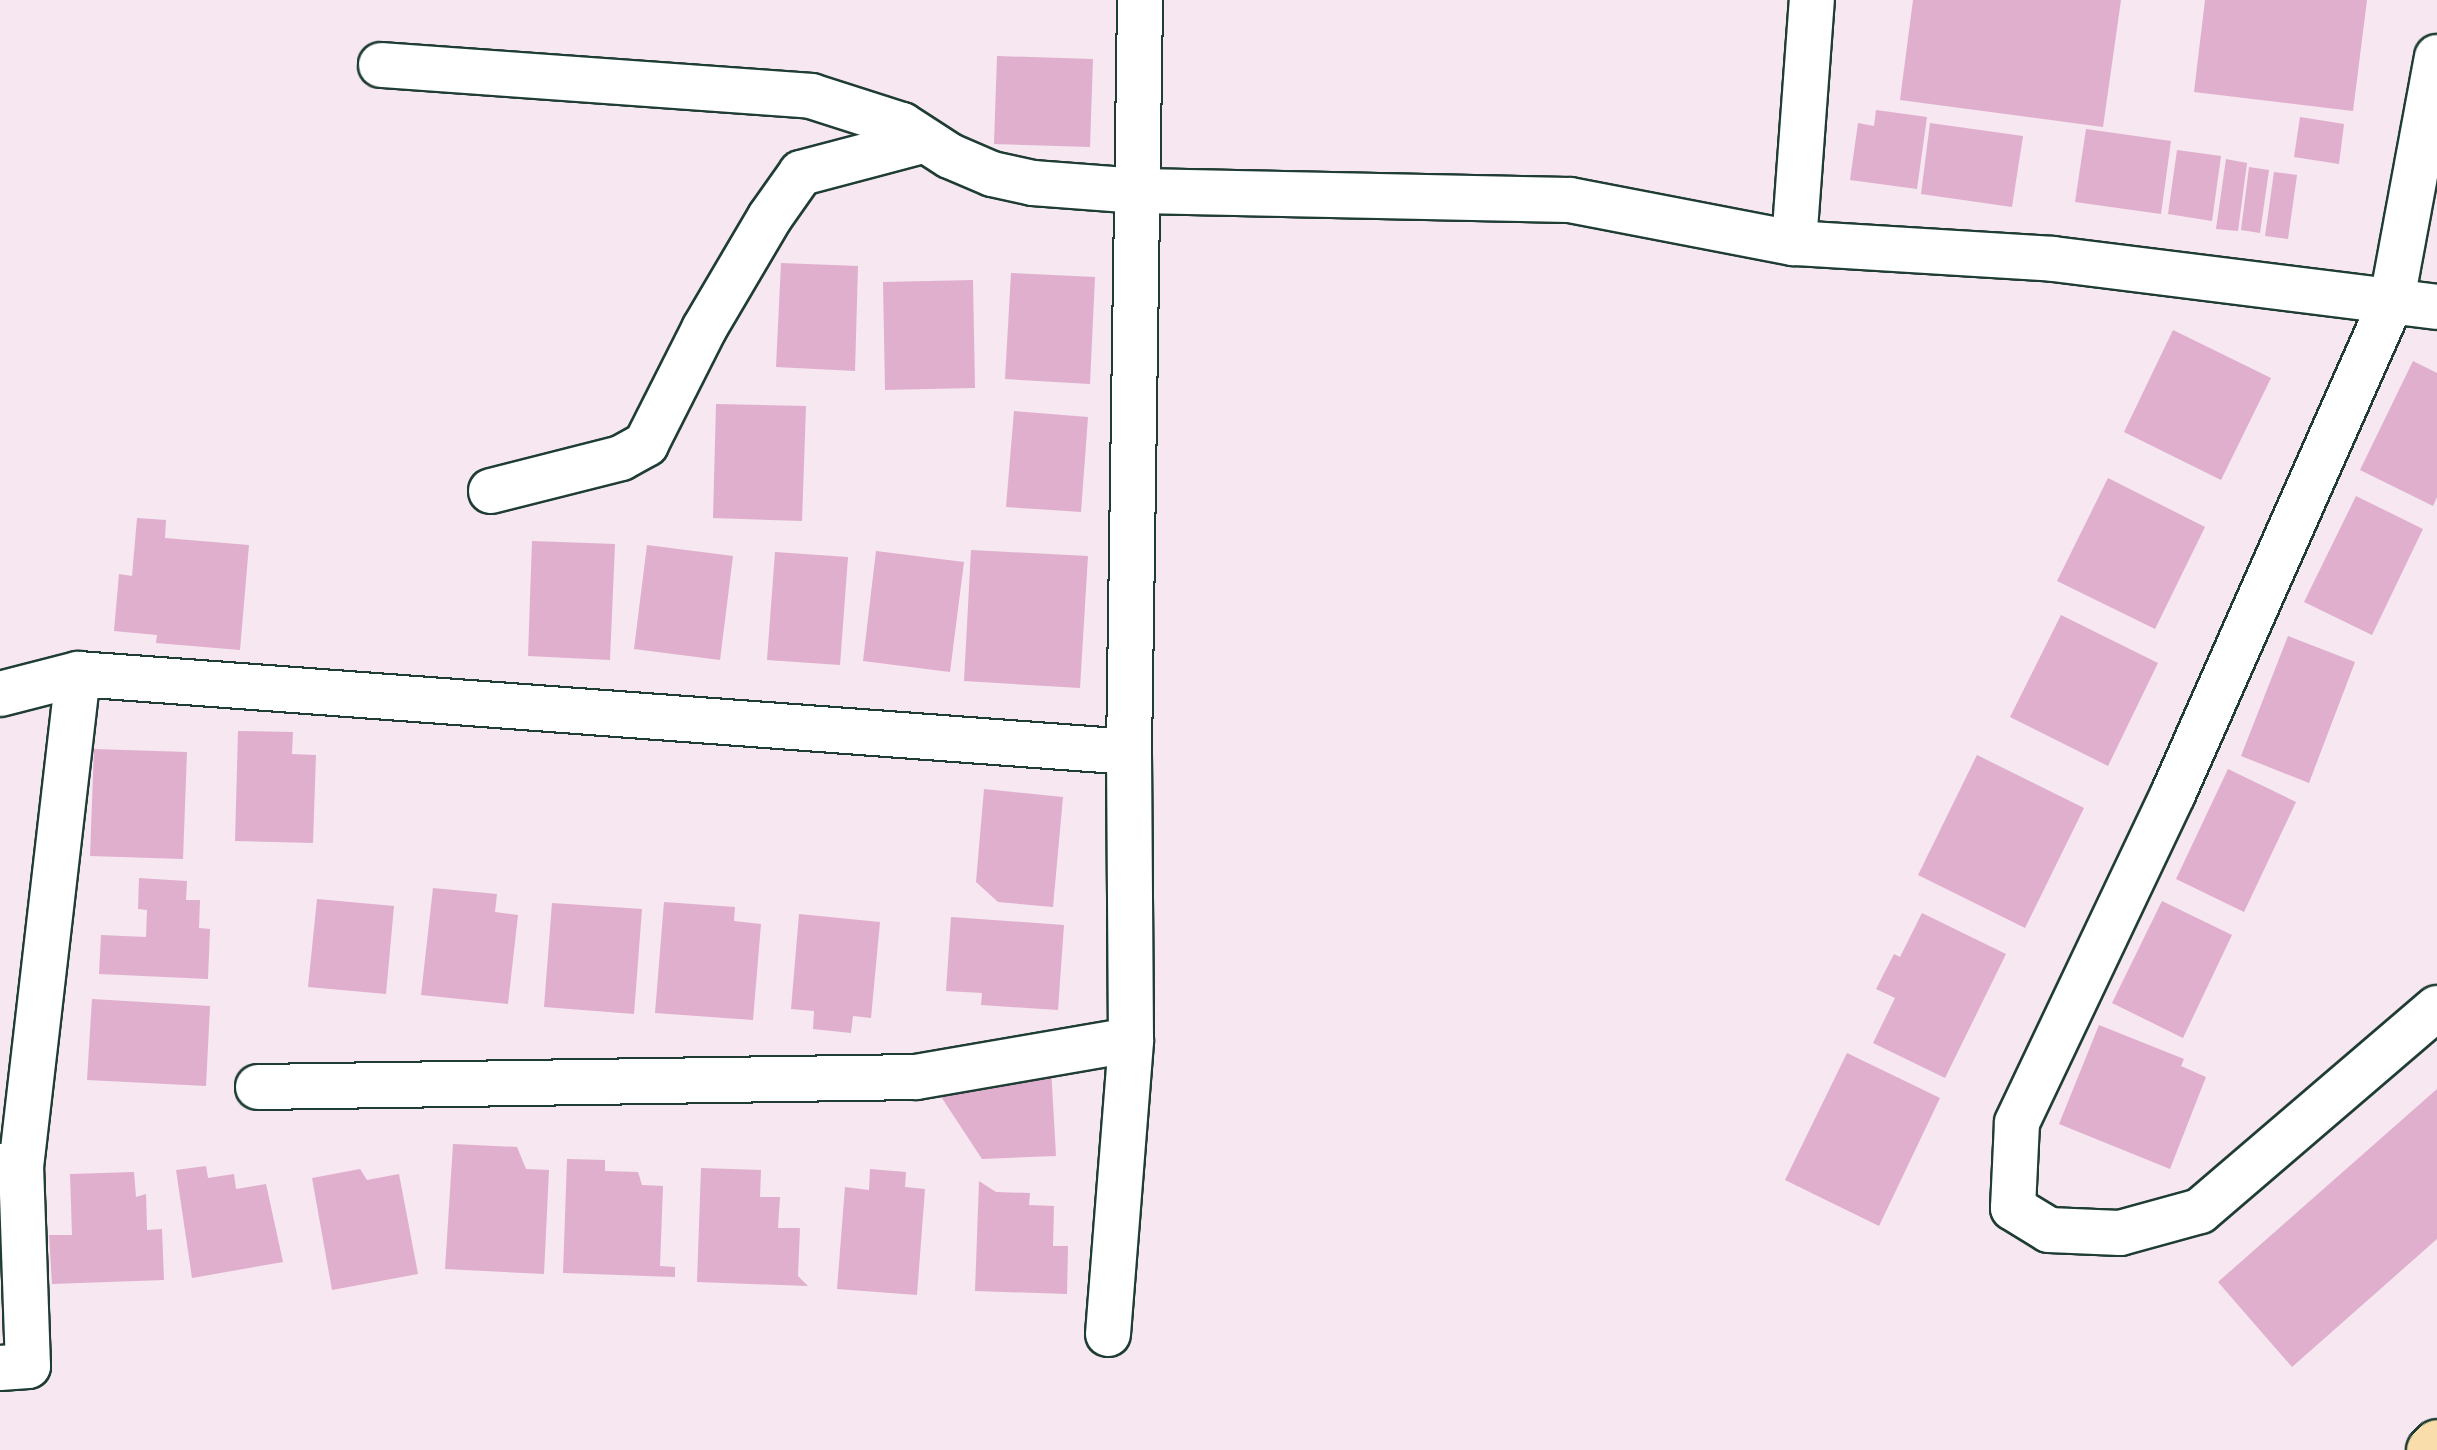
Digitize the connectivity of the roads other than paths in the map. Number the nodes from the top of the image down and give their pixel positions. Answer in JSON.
{"nodes":[{"id":1,"x":1140,"y":0,"type":"edge"},
{"id":2,"x":1812,"y":0,"type":"edge"},
{"id":3,"x":2437,"y":57,"type":"edge"},
{"id":4,"x":381,"y":65,"type":"dead end"},
{"id":5,"x":922,"y":141,"type":"junction"},
{"id":6,"x":1139,"y":191,"type":"junction"},
{"id":7,"x":1794,"y":243,"type":"junction"},
{"id":8,"x":2392,"y":300,"type":"junction"},
{"id":9,"x":2437,"y":307,"type":"edge"},
{"id":10,"x":491,"y":491,"type":"dead end"},
{"id":11,"x":78,"y":674,"type":"junction"},
{"id":12,"x":0,"y":694,"type":"edge"},
{"id":13,"x":1129,"y":752,"type":"junction"},
{"id":14,"x":2437,"y":1008,"type":"edge"},
{"id":15,"x":1131,"y":1040,"type":"junction"},
{"id":16,"x":258,"y":1087,"type":"dead end"},
{"id":17,"x":10,"y":1166,"type":"edge"},
{"id":18,"x":1108,"y":1334,"type":"dead end"},
{"id":19,"x":0,"y":1368,"type":"edge"},
{"id":20,"x":2437,"y":1442,"type":"edge"},
{"id":21,"x":2429,"y":1450,"type":"edge"}],
"edges":[{"from":1,"to":6,"type":"street"},
{"from":2,"to":7,"type":"street"},
{"from":3,"to":8,"type":"street"},
{"from":4,"to":5,"type":"street"},
{"from":5,"to":6,"type":"street"},
{"from":5,"to":10,"type":"street"},
{"from":6,"to":7,"type":"street"},
{"from":6,"to":13,"type":"street"},
{"from":7,"to":8,"type":"street"},
{"from":8,"to":9,"type":"street"},
{"from":8,"to":14,"type":"street"},
{"from":11,"to":12,"type":"street"},
{"from":11,"to":13,"type":"street"},
{"from":11,"to":17,"type":"street"},
{"from":13,"to":15,"type":"street"},
{"from":15,"to":16,"type":"street"},
{"from":15,"to":18,"type":"street"},
{"from":17,"to":19,"type":"street"},
{"from":20,"to":21,"type":"highway"}]}
